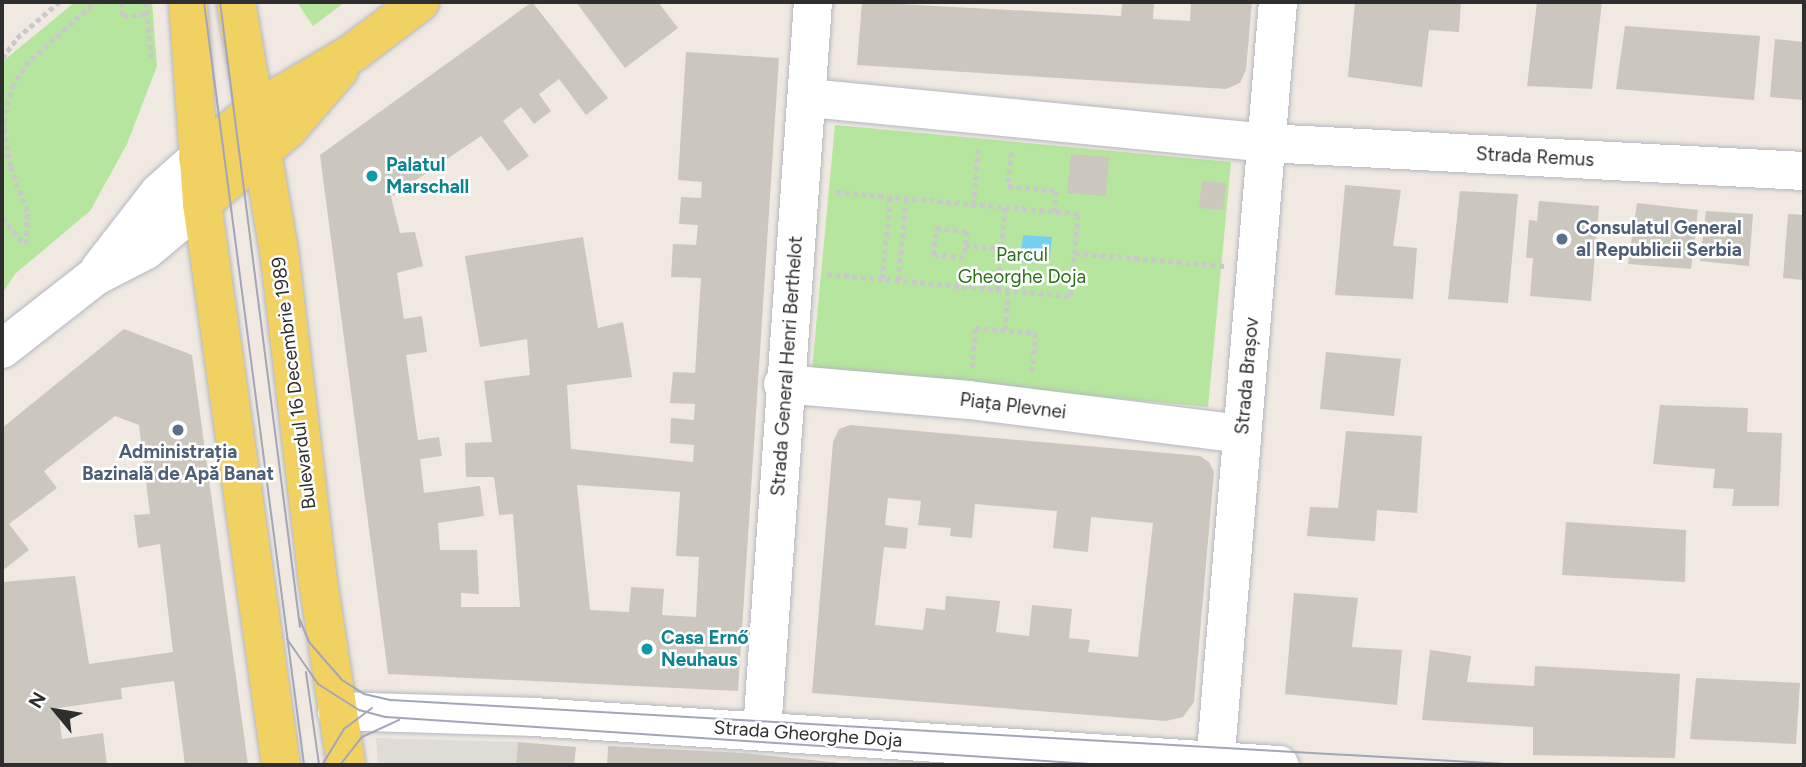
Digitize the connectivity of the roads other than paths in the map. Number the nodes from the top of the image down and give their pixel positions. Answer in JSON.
{"nodes":[{"id":1,"x":188,"y":2,"type":"edge"},
{"id":2,"x":236,"y":2,"type":"edge"},
{"id":3,"x":420,"y":2,"type":"edge"},
{"id":4,"x":813,"y":2,"type":"edge"},
{"id":5,"x":1278,"y":2,"type":"edge"},
{"id":6,"x":354,"y":52,"type":"junction"},
{"id":7,"x":809,"y":98,"type":"junction"},
{"id":8,"x":254,"y":111,"type":"junction"},
{"id":9,"x":1266,"y":143,"type":"junction"},
{"id":10,"x":261,"y":154,"type":"junction"},
{"id":11,"x":198,"y":158,"type":"junction"},
{"id":12,"x":1804,"y":171,"type":"edge"},
{"id":13,"x":202,"y":203,"type":"junction"},
{"id":14,"x":94,"y":277,"type":"junction"},
{"id":15,"x":2,"y":349,"type":"edge"},
{"id":16,"x":783,"y":384,"type":"junction"},
{"id":17,"x":1242,"y":434,"type":"junction"},
{"id":18,"x":337,"y":711,"type":"junction"},
{"id":19,"x":762,"y":731,"type":"junction"},
{"id":20,"x":1215,"y":759,"type":"edge"},
{"id":21,"x":281,"y":765,"type":"edge"},
{"id":22,"x":346,"y":765,"type":"edge"},
{"id":23,"x":1279,"y":765,"type":"edge"}],
"edges":[{"from":1,"to":11,"type":"main road"},
{"from":2,"to":8,"type":"main road","name":"Bulevardul 16 Decembrie 1989"},
{"from":3,"to":6,"type":"main road"},
{"from":4,"to":7,"type":"street","name":"Strada General Henri Berthelot"},
{"from":5,"to":9,"type":"street","name":"Strada Brașov"},
{"from":6,"to":8,"type":"main road"},
{"from":6,"to":10,"type":"main road"},
{"from":7,"to":9,"type":"street"},
{"from":7,"to":16,"type":"street","name":"Strada General Henri Berthelot"},
{"from":8,"to":10,"type":"main road","name":"Bulevardul 16 Decembrie 1989"},
{"from":8,"to":11,"type":"main road"},
{"from":9,"to":12,"type":"street","name":"Strada Remus"},
{"from":9,"to":17,"type":"street","name":"Strada Brașov"},
{"from":10,"to":13,"type":"main road"},
{"from":10,"to":18,"type":"main road","name":"Bulevardul 16 Decembrie 1989"},
{"from":11,"to":13,"type":"main road"},
{"from":11,"to":14,"type":"street"},
{"from":13,"to":14,"type":"street"},
{"from":13,"to":21,"type":"main road"},
{"from":14,"to":15,"type":"street"},
{"from":16,"to":17,"type":"street","name":"Piața Plevnei"},
{"from":16,"to":19,"type":"street","name":"Strada General Henri Berthelot"},
{"from":17,"to":20,"type":"street","name":"Strada Brașov"},
{"from":18,"to":19,"type":"street","name":"Strada Gheorghe Doja"},
{"from":18,"to":22,"type":"main road","name":"Bulevardul 16 Decembrie 1989"},
{"from":19,"to":20,"type":"street","name":"Strada Gheorghe Doja"},
{"from":20,"to":23,"type":"street","name":"Strada Gheorghe Doja"}]}
